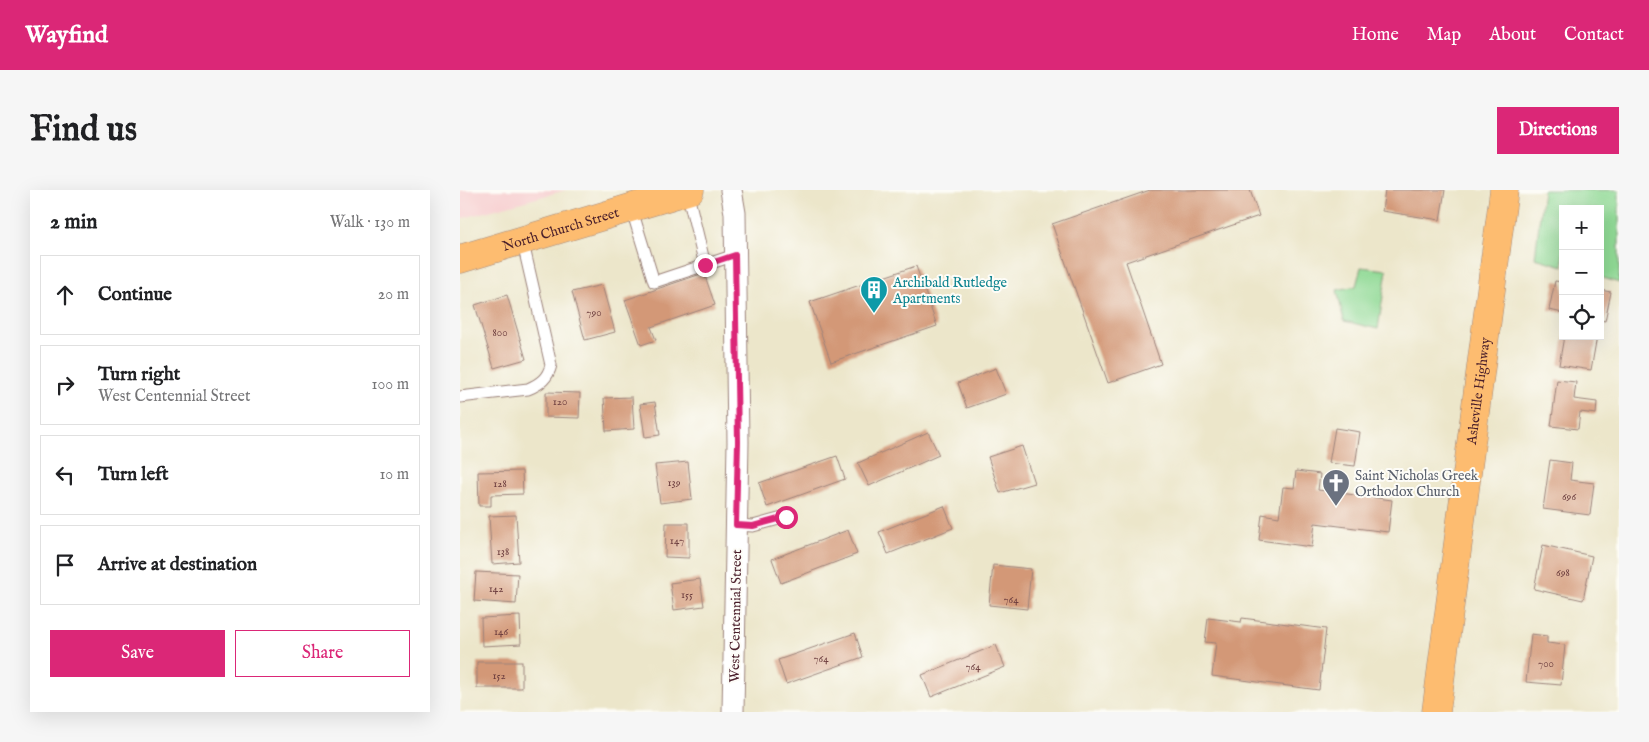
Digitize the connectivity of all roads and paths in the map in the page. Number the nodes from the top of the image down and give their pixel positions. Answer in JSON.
{"nodes":[{"id":1,"x":689,"y":190,"type":"edge"},
{"id":2,"x":731,"y":190,"type":"edge"},
{"id":3,"x":1504,"y":190,"type":"edge"},
{"id":4,"x":630,"y":207,"type":"junction"},
{"id":5,"x":522,"y":239,"type":"junction"},
{"id":6,"x":735,"y":255,"type":"junction"},
{"id":7,"x":460,"y":258,"type":"edge"},
{"id":8,"x":705,"y":265,"type":"junction"},
{"id":9,"x":460,"y":397,"type":"edge"},
{"id":10,"x":786,"y":517,"type":"dead end"},
{"id":11,"x":736,"y":525,"type":"junction"},
{"id":12,"x":733,"y":712,"type":"edge"},
{"id":13,"x":1436,"y":712,"type":"edge"}],
"edges":[{"from":1,"to":4,"type":"main road","name":"North Church Street"},
{"from":1,"to":8,"type":"lane"},
{"from":2,"to":6,"type":"street","name":"West Centennial Street"},
{"from":3,"to":13,"type":"main road","name":"Asheville Highway"},
{"from":4,"to":5,"type":"main road","name":"North Church Street"},
{"from":4,"to":8,"type":"lane"},
{"from":5,"to":7,"type":"main road","name":"North Church Street"},
{"from":5,"to":9,"type":"lane"},
{"from":6,"to":8,"type":"lane"},
{"from":6,"to":11,"type":"street","name":"West Centennial Street"},
{"from":10,"to":11,"type":"lane"},
{"from":11,"to":12,"type":"street","name":"West Centennial Street"}]}
